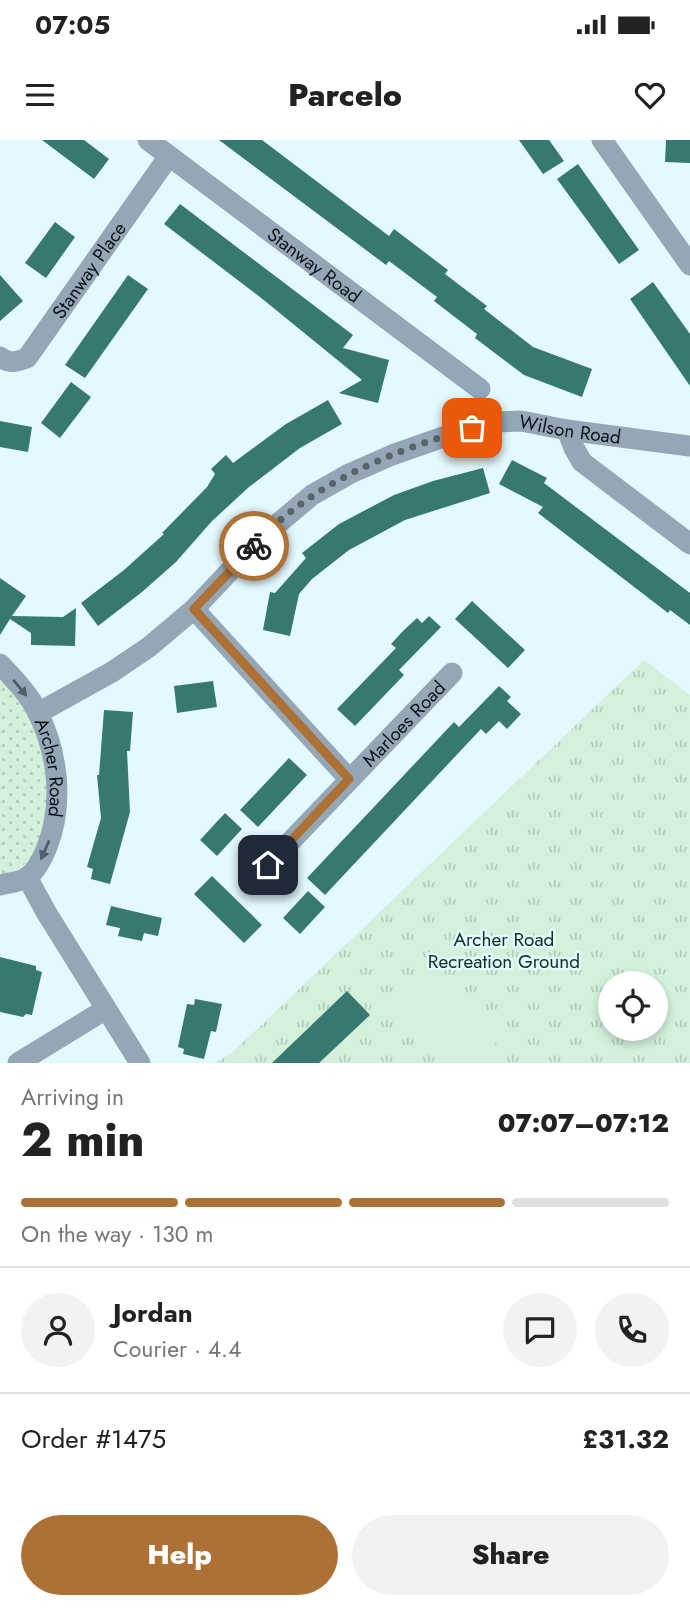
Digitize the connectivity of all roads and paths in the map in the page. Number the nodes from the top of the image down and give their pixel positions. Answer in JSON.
{"nodes":[{"id":1,"x":148,"y":140,"type":"edge"},
{"id":2,"x":602,"y":140,"type":"edge"},
{"id":3,"x":169,"y":156,"type":"junction"},
{"id":4,"x":690,"y":265,"type":"edge"},
{"id":5,"x":0,"y":357,"type":"edge"},
{"id":6,"x":480,"y":389,"type":"dead end"},
{"id":7,"x":567,"y":430,"type":"junction"},
{"id":8,"x":690,"y":446,"type":"edge"},
{"id":9,"x":690,"y":544,"type":"edge"},
{"id":10,"x":194,"y":609,"type":"junction"},
{"id":11,"x":0,"y":664,"type":"edge"},
{"id":12,"x":452,"y":673,"type":"dead end"},
{"id":13,"x":38,"y":713,"type":"junction"},
{"id":14,"x":349,"y":779,"type":"junction"},
{"id":15,"x":268,"y":865,"type":"dead end"},
{"id":16,"x":27,"y":877,"type":"junction"},
{"id":17,"x":0,"y":885,"type":"edge"},
{"id":18,"x":106,"y":1009,"type":"junction"},
{"id":19,"x":18,"y":1063,"type":"edge"},
{"id":20,"x":140,"y":1063,"type":"edge"}],
"edges":[{"from":1,"to":3,"type":"street","name":"Stanway Road"},
{"from":2,"to":4,"type":"street"},
{"from":3,"to":5,"type":"street","name":"Stanway Place"},
{"from":3,"to":6,"type":"street","name":"Stanway Road"},
{"from":7,"to":8,"type":"street","name":"Wilson Road"},
{"from":7,"to":9,"type":"street"},
{"from":7,"to":10,"type":"street","name":"Wilson Road"},
{"from":10,"to":13,"type":"street","name":"Wilson Road"},
{"from":10,"to":14,"type":"street"},
{"from":11,"to":13,"type":"street","name":"Archer Road","one_way":true},
{"from":12,"to":14,"type":"street","name":"Marloes Road"},
{"from":13,"to":16,"type":"street","name":"Archer Road","one_way":true},
{"from":14,"to":15,"type":"street","name":"Marloes Road"},
{"from":16,"to":17,"type":"street"},
{"from":16,"to":18,"type":"street"},
{"from":18,"to":19,"type":"street"},
{"from":18,"to":20,"type":"street"}]}
